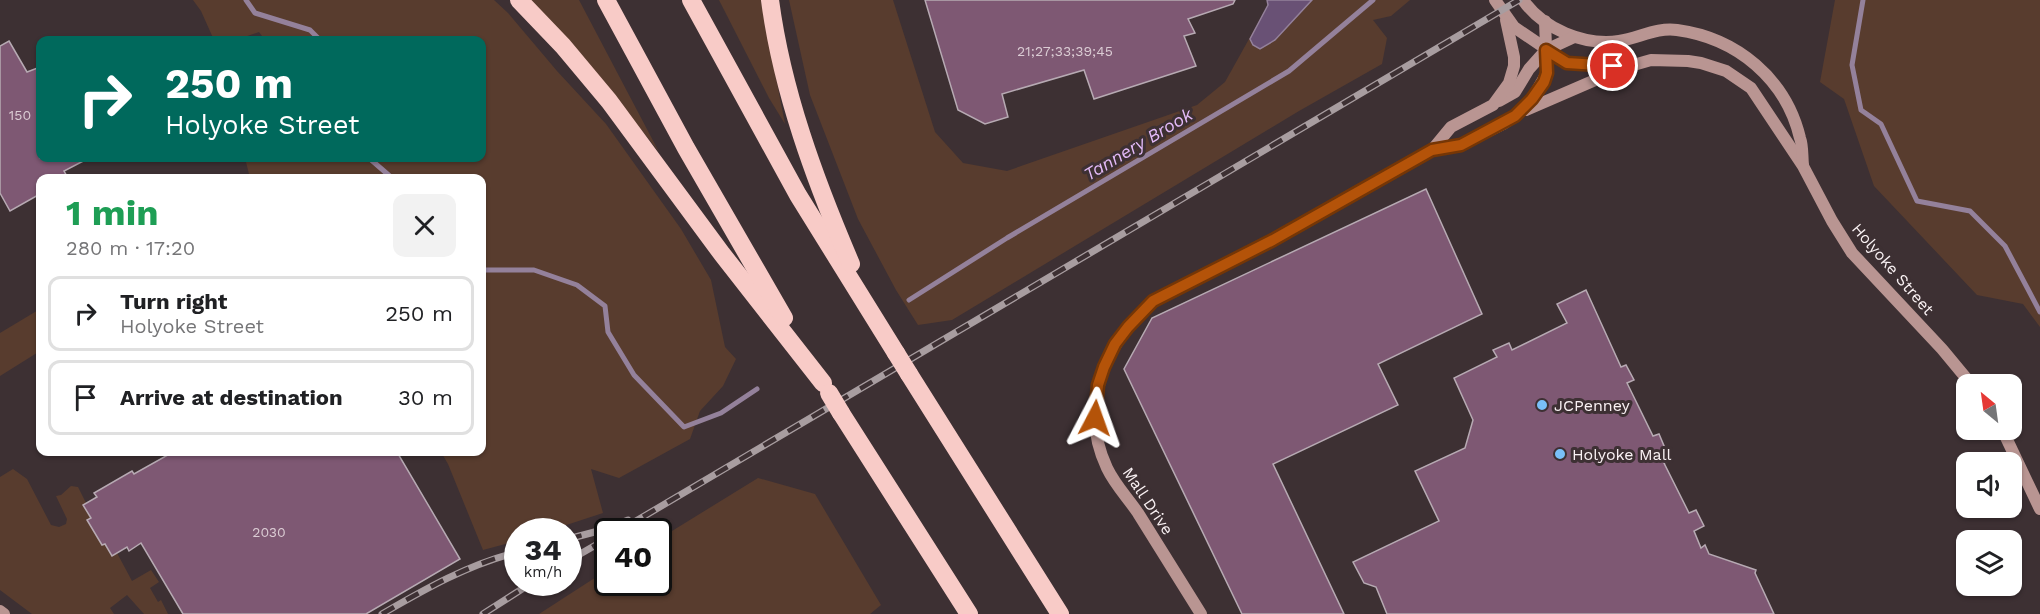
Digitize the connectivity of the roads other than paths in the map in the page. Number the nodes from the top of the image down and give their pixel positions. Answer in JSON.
{"nodes":[{"id":1,"x":519,"y":0,"type":"edge"},
{"id":2,"x":606,"y":0,"type":"edge"},
{"id":3,"x":691,"y":0,"type":"edge"},
{"id":4,"x":770,"y":0,"type":"edge"},
{"id":5,"x":1495,"y":0,"type":"edge"},
{"id":6,"x":1523,"y":0,"type":"edge"},
{"id":7,"x":1505,"y":16,"type":"junction"},
{"id":8,"x":1545,"y":21,"type":"junction"},
{"id":9,"x":1574,"y":37,"type":"junction"},
{"id":10,"x":1546,"y":50,"type":"junction"},
{"id":11,"x":1630,"y":66,"type":"junction"},
{"id":12,"x":1493,"y":105,"type":"junction"},
{"id":13,"x":1515,"y":116,"type":"junction"},
{"id":14,"x":1432,"y":150,"type":"junction"},
{"id":15,"x":1803,"y":166,"type":"junction"},
{"id":16,"x":879,"y":326,"type":"junction"},
{"id":17,"x":1963,"y":374,"type":"edge"},
{"id":18,"x":826,"y":388,"type":"junction"},
{"id":19,"x":2007,"y":440,"type":"edge"},
{"id":20,"x":2040,"y":509,"type":"edge"},
{"id":21,"x":0,"y":611,"type":"edge"},
{"id":22,"x":4,"y":614,"type":"edge"},
{"id":23,"x":969,"y":614,"type":"edge"},
{"id":24,"x":1060,"y":614,"type":"edge"},
{"id":25,"x":1201,"y":614,"type":"edge"}],
"edges":[{"from":1,"to":18,"type":"highway"},
{"from":2,"to":18,"type":"highway"},
{"from":3,"to":16,"type":"highway"},
{"from":4,"to":16,"type":"highway"},
{"from":5,"to":7,"type":"street","name":"Holyoke Street"},
{"from":6,"to":8,"type":"street","name":"Holyoke Street"},
{"from":7,"to":10,"type":"street","name":"Holyoke Street"},
{"from":7,"to":12,"type":"street","name":"Mall Drive"},
{"from":8,"to":9,"type":"street","name":"Holyoke Street"},
{"from":8,"to":10,"type":"street","name":"Mall Drive"},
{"from":9,"to":10,"type":"street"},
{"from":9,"to":15,"type":"street","name":"Holyoke Street"},
{"from":10,"to":11,"type":"street","name":"Holyoke Street"},
{"from":10,"to":12,"type":"street"},
{"from":10,"to":13,"type":"street","name":"Mall Drive"},
{"from":11,"to":13,"type":"street"},
{"from":11,"to":15,"type":"street","name":"Holyoke Street"},
{"from":12,"to":14,"type":"street","name":"Mall Drive"},
{"from":13,"to":14,"type":"street","name":"Mall Drive"},
{"from":14,"to":25,"type":"street","name":"Mall Drive"},
{"from":15,"to":17,"type":"street","name":"Holyoke Street"},
{"from":16,"to":24,"type":"highway","bridge":true},
{"from":18,"to":23,"type":"highway","bridge":true},
{"from":19,"to":20,"type":"street"},
{"from":21,"to":22,"type":"street"}]}
